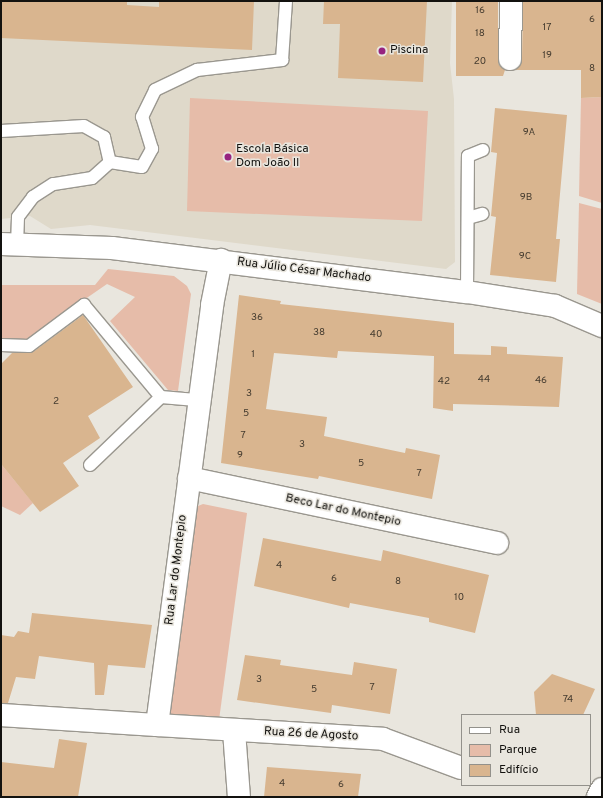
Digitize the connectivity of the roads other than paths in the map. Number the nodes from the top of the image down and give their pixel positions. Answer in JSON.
{"nodes":[{"id":1,"x":286,"y":1,"type":"edge"},
{"id":2,"x":511,"y":1,"type":"edge"},
{"id":3,"x":510,"y":59,"type":"dead end"},
{"id":4,"x":1,"y":131,"type":"edge"},
{"id":5,"x":483,"y":150,"type":"dead end"},
{"id":6,"x":110,"y":162,"type":"junction"},
{"id":7,"x":482,"y":214,"type":"dead end"},
{"id":8,"x":468,"y":218,"type":"junction"},
{"id":9,"x":9,"y":244,"type":"edge"},
{"id":10,"x":221,"y":260,"type":"junction"},
{"id":11,"x":468,"y":292,"type":"junction"},
{"id":12,"x":602,"y":326,"type":"edge"},
{"id":13,"x":1,"y":345,"type":"edge"},
{"id":14,"x":161,"y":396,"type":"junction"},
{"id":15,"x":199,"y":400,"type":"junction"},
{"id":16,"x":90,"y":465,"type":"dead end"},
{"id":17,"x":189,"y":478,"type":"junction"},
{"id":18,"x":497,"y":543,"type":"dead end"},
{"id":19,"x":1,"y":715,"type":"edge"},
{"id":20,"x":157,"y":724,"type":"junction"},
{"id":21,"x":234,"y":731,"type":"junction"},
{"id":22,"x":461,"y":768,"type":"edge"},
{"id":23,"x":239,"y":797,"type":"edge"}],
"edges":[{"from":1,"to":6,"type":"lane"},
{"from":2,"to":3,"type":"street"},
{"from":4,"to":6,"type":"lane"},
{"from":5,"to":8,"type":"lane"},
{"from":6,"to":9,"type":"lane"},
{"from":7,"to":8,"type":"lane"},
{"from":8,"to":11,"type":"lane"},
{"from":9,"to":10,"type":"street","name":"Rua Júlio César Machado"},
{"from":10,"to":11,"type":"street","name":"Rua Júlio César Machado"},
{"from":10,"to":15,"type":"street","name":"Rua Lar do Montepio"},
{"from":11,"to":12,"type":"street","name":"Rua Júlio César Machado"},
{"from":13,"to":14,"type":"lane"},
{"from":14,"to":15,"type":"lane"},
{"from":14,"to":16,"type":"lane"},
{"from":15,"to":17,"type":"street","name":"Rua Lar do Montepio"},
{"from":17,"to":18,"type":"street","name":"Beco Lar do Montepio"},
{"from":17,"to":20,"type":"street","name":"Rua Lar do Montepio"},
{"from":19,"to":20,"type":"street"},
{"from":20,"to":21,"type":"street","name":"Rua 26 de Agosto"},
{"from":21,"to":22,"type":"street","name":"Rua 26 de Agosto"},
{"from":21,"to":23,"type":"street"}]}
